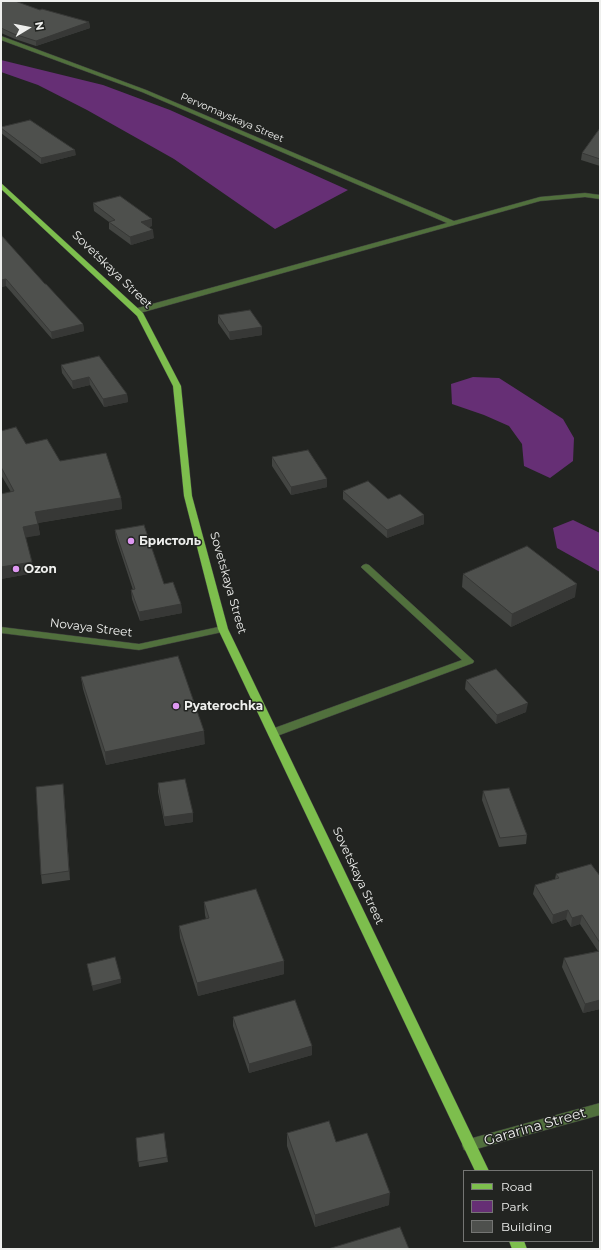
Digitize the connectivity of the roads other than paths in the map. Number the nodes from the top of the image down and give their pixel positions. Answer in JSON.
{"nodes":[{"id":1,"x":1,"y":38,"type":"edge"},
{"id":2,"x":1,"y":185,"type":"edge"},
{"id":3,"x":600,"y":197,"type":"edge"},
{"id":4,"x":453,"y":223,"type":"junction"},
{"id":5,"x":136,"y":311,"type":"junction"},
{"id":6,"x":366,"y":567,"type":"dead end"},
{"id":7,"x":223,"y":629,"type":"junction"},
{"id":8,"x":1,"y":630,"type":"edge"},
{"id":9,"x":273,"y":733,"type":"junction"},
{"id":10,"x":600,"y":1109,"type":"edge"},
{"id":11,"x":469,"y":1145,"type":"junction"},
{"id":12,"x":482,"y":1170,"type":"edge"}],
"edges":[{"from":1,"to":4,"type":"street","name":"Pervomayskaya Street"},
{"from":2,"to":5,"type":"main road","name":"Sovetskaya Street"},
{"from":3,"to":4,"type":"street"},
{"from":4,"to":5,"type":"street"},
{"from":5,"to":7,"type":"main road","name":"Sovetskaya Street"},
{"from":6,"to":9,"type":"street"},
{"from":7,"to":8,"type":"street","name":"Novaya Street"},
{"from":7,"to":9,"type":"main road","name":"Sovetskaya Street"},
{"from":9,"to":11,"type":"main road","name":"Sovetskaya Street"},
{"from":10,"to":11,"type":"street","name":"Gararina Street"},
{"from":11,"to":12,"type":"main road","name":"Sovetskaya Street"}]}
